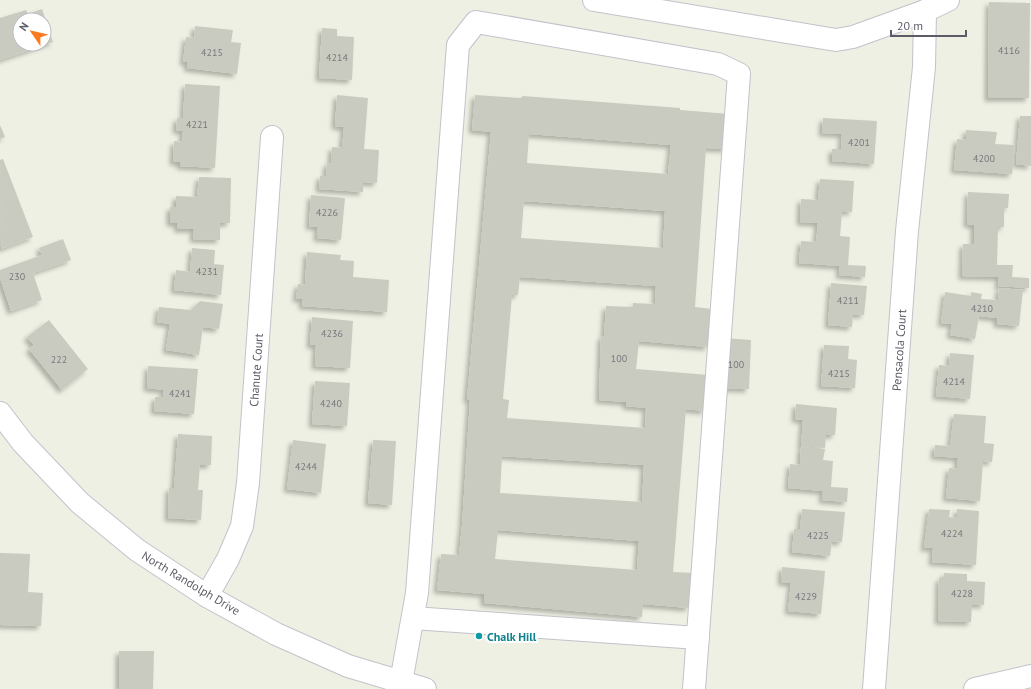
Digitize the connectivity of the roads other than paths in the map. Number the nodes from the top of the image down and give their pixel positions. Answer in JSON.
{"nodes":[{"id":1,"x":594,"y":0,"type":"edge"},
{"id":2,"x":948,"y":0,"type":"edge"},
{"id":3,"x":925,"y":11,"type":"junction"},
{"id":4,"x":272,"y":137,"type":"dead end"},
{"id":5,"x":0,"y":413,"type":"edge"},
{"id":6,"x":207,"y":596,"type":"junction"},
{"id":7,"x":413,"y":618,"type":"junction"},
{"id":8,"x":698,"y":638,"type":"junction"},
{"id":9,"x":1031,"y":676,"type":"edge"},
{"id":10,"x":401,"y":682,"type":"junction"},
{"id":11,"x":425,"y":689,"type":"edge"},
{"id":12,"x":694,"y":689,"type":"edge"},
{"id":13,"x":874,"y":689,"type":"edge"},
{"id":14,"x":975,"y":689,"type":"edge"}],
"edges":[{"from":1,"to":3,"type":"street"},
{"from":2,"to":3,"type":"street"},
{"from":3,"to":13,"type":"street","name":"Pensacola Court"},
{"from":4,"to":6,"type":"street","name":"Chanute Court"},
{"from":5,"to":6,"type":"street","name":"North Randolph Drive"},
{"from":6,"to":10,"type":"street","name":"North Randolph Drive"},
{"from":7,"to":8,"type":"street"},
{"from":7,"to":8,"type":"street"},
{"from":7,"to":10,"type":"street"},
{"from":8,"to":12,"type":"street"},
{"from":9,"to":14,"type":"street"},
{"from":10,"to":11,"type":"street","name":"North Randolph Drive"}]}
